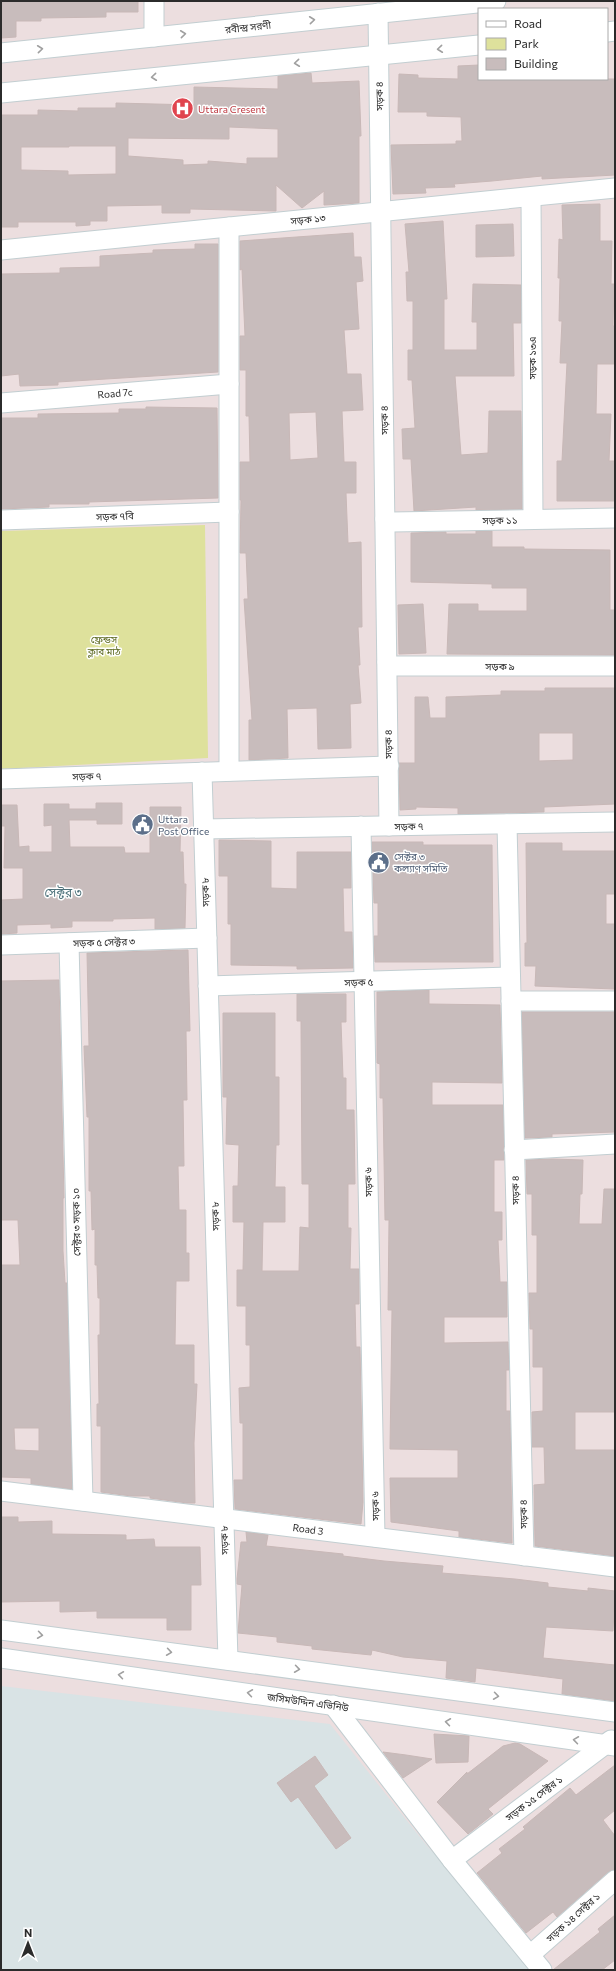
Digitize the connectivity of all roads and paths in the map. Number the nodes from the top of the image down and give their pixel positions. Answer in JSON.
{"nodes":[{"id":1,"x":154,"y":1,"type":"edge"},
{"id":2,"x":496,"y":1,"type":"edge"},
{"id":3,"x":456,"y":3,"type":"edge"},
{"id":4,"x":378,"y":13,"type":"junction"},
{"id":5,"x":154,"y":37,"type":"junction"},
{"id":6,"x":478,"y":45,"type":"edge"},
{"id":7,"x":1,"y":53,"type":"edge"},
{"id":8,"x":379,"y":55,"type":"junction"},
{"id":9,"x":1,"y":93,"type":"edge"},
{"id":10,"x":615,"y":188,"type":"edge"},
{"id":11,"x":531,"y":197,"type":"junction"},
{"id":12,"x":381,"y":212,"type":"junction"},
{"id":13,"x":229,"y":227,"type":"junction"},
{"id":14,"x":1,"y":250,"type":"edge"},
{"id":15,"x":229,"y":384,"type":"junction"},
{"id":16,"x":1,"y":403,"type":"edge"},
{"id":17,"x":229,"y":512,"type":"junction"},
{"id":18,"x":615,"y":518,"type":"edge"},
{"id":19,"x":385,"y":519,"type":"junction"},
{"id":20,"x":533,"y":519,"type":"junction"},
{"id":21,"x":1,"y":520,"type":"edge"},
{"id":22,"x":387,"y":662,"type":"junction"},
{"id":23,"x":615,"y":666,"type":"edge"},
{"id":24,"x":389,"y":766,"type":"junction"},
{"id":25,"x":229,"y":771,"type":"junction"},
{"id":26,"x":202,"y":772,"type":"junction"},
{"id":27,"x":1,"y":779,"type":"edge"},
{"id":28,"x":615,"y":822,"type":"edge"},
{"id":29,"x":507,"y":824,"type":"junction"},
{"id":30,"x":361,"y":826,"type":"junction"},
{"id":31,"x":389,"y":826,"type":"junction"},
{"id":32,"x":203,"y":829,"type":"junction"},
{"id":33,"x":207,"y":938,"type":"junction"},
{"id":34,"x":69,"y":943,"type":"junction"},
{"id":35,"x":1,"y":945,"type":"edge"},
{"id":36,"x":510,"y":978,"type":"junction"},
{"id":37,"x":364,"y":982,"type":"junction"},
{"id":38,"x":208,"y":986,"type":"junction"},
{"id":39,"x":511,"y":1001,"type":"junction"},
{"id":40,"x":615,"y":1001,"type":"edge"},
{"id":41,"x":615,"y":1144,"type":"edge"},
{"id":42,"x":514,"y":1150,"type":"junction"},
{"id":43,"x":1,"y":1491,"type":"edge"},
{"id":44,"x":82,"y":1501,"type":"junction"},
{"id":45,"x":224,"y":1519,"type":"junction"},
{"id":46,"x":375,"y":1537,"type":"junction"},
{"id":47,"x":524,"y":1556,"type":"junction"},
{"id":48,"x":615,"y":1567,"type":"edge"},
{"id":49,"x":1,"y":1630,"type":"edge"},
{"id":50,"x":1,"y":1658,"type":"edge"},
{"id":51,"x":228,"y":1660,"type":"junction"},
{"id":52,"x":333,"y":1705,"type":"junction"},
{"id":53,"x":615,"y":1712,"type":"edge"},
{"id":54,"x":612,"y":1742,"type":"edge"},
{"id":55,"x":452,"y":1860,"type":"junction"},
{"id":56,"x":615,"y":1880,"type":"edge"},
{"id":57,"x":530,"y":1955,"type":"junction"},
{"id":58,"x":542,"y":1970,"type":"edge"}],
"edges":[{"from":1,"to":5,"type":"street"},
{"from":2,"to":3,"type":"street","name":"রবীন্দ্র সরণী"},
{"from":3,"to":4,"type":"street","name":"রবীন্দ্র সরণী"},
{"from":5,"to":4,"type":"street","name":"রবীন্দ্র সরণী","one_way":true},
{"from":4,"to":8,"type":"street","name":"সড়ক ৪"},
{"from":7,"to":5,"type":"street","name":"রবীন্দ্র সরণী","one_way":true},
{"from":6,"to":8,"type":"street","one_way":true},
{"from":8,"to":9,"type":"street","one_way":true},
{"from":8,"to":12,"type":"street","name":"সড়ক ৪"},
{"from":10,"to":11,"type":"street","name":"সড়ক ১৩"},
{"from":11,"to":12,"type":"street","name":"সড়ক ১৩"},
{"from":11,"to":20,"type":"street","name":"সড়ক ১৩এ"},
{"from":12,"to":13,"type":"street","name":"সড়ক ১৩"},
{"from":12,"to":19,"type":"street","name":"সড়ক ৪"},
{"from":13,"to":14,"type":"street","name":"সড়ক ১৩"},
{"from":13,"to":15,"type":"street"},
{"from":15,"to":16,"type":"street","name":"Road 7c"},
{"from":15,"to":17,"type":"street"},
{"from":17,"to":21,"type":"street","name":"সড়ক ৭বি"},
{"from":17,"to":25,"type":"street"},
{"from":18,"to":20,"type":"street","name":"সড়ক ১১"},
{"from":19,"to":20,"type":"street","name":"সড়ক ১১"},
{"from":19,"to":22,"type":"street","name":"সড়ক ৪"},
{"from":22,"to":23,"type":"street","name":"সড়ক ৯"},
{"from":22,"to":24,"type":"street","name":"সড়ক ৪"},
{"from":24,"to":25,"type":"street","name":"সড়ক ৭"},
{"from":24,"to":31,"type":"street","name":"সড়ক ৪"},
{"from":25,"to":26,"type":"street","name":"সড়ক ৭"},
{"from":26,"to":27,"type":"street","name":"সড়ক ৭"},
{"from":26,"to":32,"type":"street","name":"সড়ক ৮"},
{"from":28,"to":29,"type":"street","name":"সড়ক ৭"},
{"from":29,"to":31,"type":"street","name":"সড়ক ৭"},
{"from":29,"to":36,"type":"street","name":"সড়ক ৪"},
{"from":30,"to":31,"type":"street","name":"সড়ক ৭"},
{"from":30,"to":32,"type":"street","name":"সড়ক ৭"},
{"from":30,"to":37,"type":"street","name":"সড়ক ৬"},
{"from":32,"to":33,"type":"street","name":"সড়ক ৮"},
{"from":33,"to":34,"type":"street","name":"সড়ক ৫ সেক্টর ৩"},
{"from":33,"to":38,"type":"street","name":"সড়ক ৮"},
{"from":34,"to":35,"type":"street","name":"সড়ক ৫ সেক্টর ৩"},
{"from":34,"to":44,"type":"street","name":"সেক্টর ৩ সড়ক ১০"},
{"from":36,"to":37,"type":"street","name":"সড়ক ৫"},
{"from":36,"to":39,"type":"street","name":"সড়ক ৪"},
{"from":37,"to":38,"type":"street","name":"সড়ক ৫"},
{"from":37,"to":46,"type":"street","name":"সড়ক ৬"},
{"from":38,"to":45,"type":"street","name":"সড়ক ৮"},
{"from":39,"to":40,"type":"street"},
{"from":39,"to":42,"type":"street","name":"সড়ক ৪"},
{"from":41,"to":42,"type":"street"},
{"from":42,"to":47,"type":"street","name":"সড়ক ৪"},
{"from":43,"to":44,"type":"street","name":"Road 3"},
{"from":44,"to":45,"type":"street","name":"Road 3"},
{"from":45,"to":46,"type":"street","name":"Road 3"},
{"from":45,"to":51,"type":"street","name":"সড়ক ৮"},
{"from":46,"to":47,"type":"street","name":"Road 3"},
{"from":47,"to":48,"type":"street","name":"Road 3"},
{"from":49,"to":51,"type":"street","one_way":true},
{"from":52,"to":50,"type":"street","name":"জসিমউদ্দিন এভিনিউ","one_way":true},
{"from":51,"to":53,"type":"street","one_way":true},
{"from":54,"to":52,"type":"street","name":"জসিমউদ্দিন এভিনিউ","one_way":true},
{"from":52,"to":55,"type":"street"},
{"from":54,"to":55,"type":"street","name":"সড়ক ১৫ সেক্টর ১"},
{"from":55,"to":57,"type":"street"},
{"from":56,"to":57,"type":"street","name":"সড়ক ১৪ সেক্টর ১"},
{"from":57,"to":58,"type":"street"}]}
